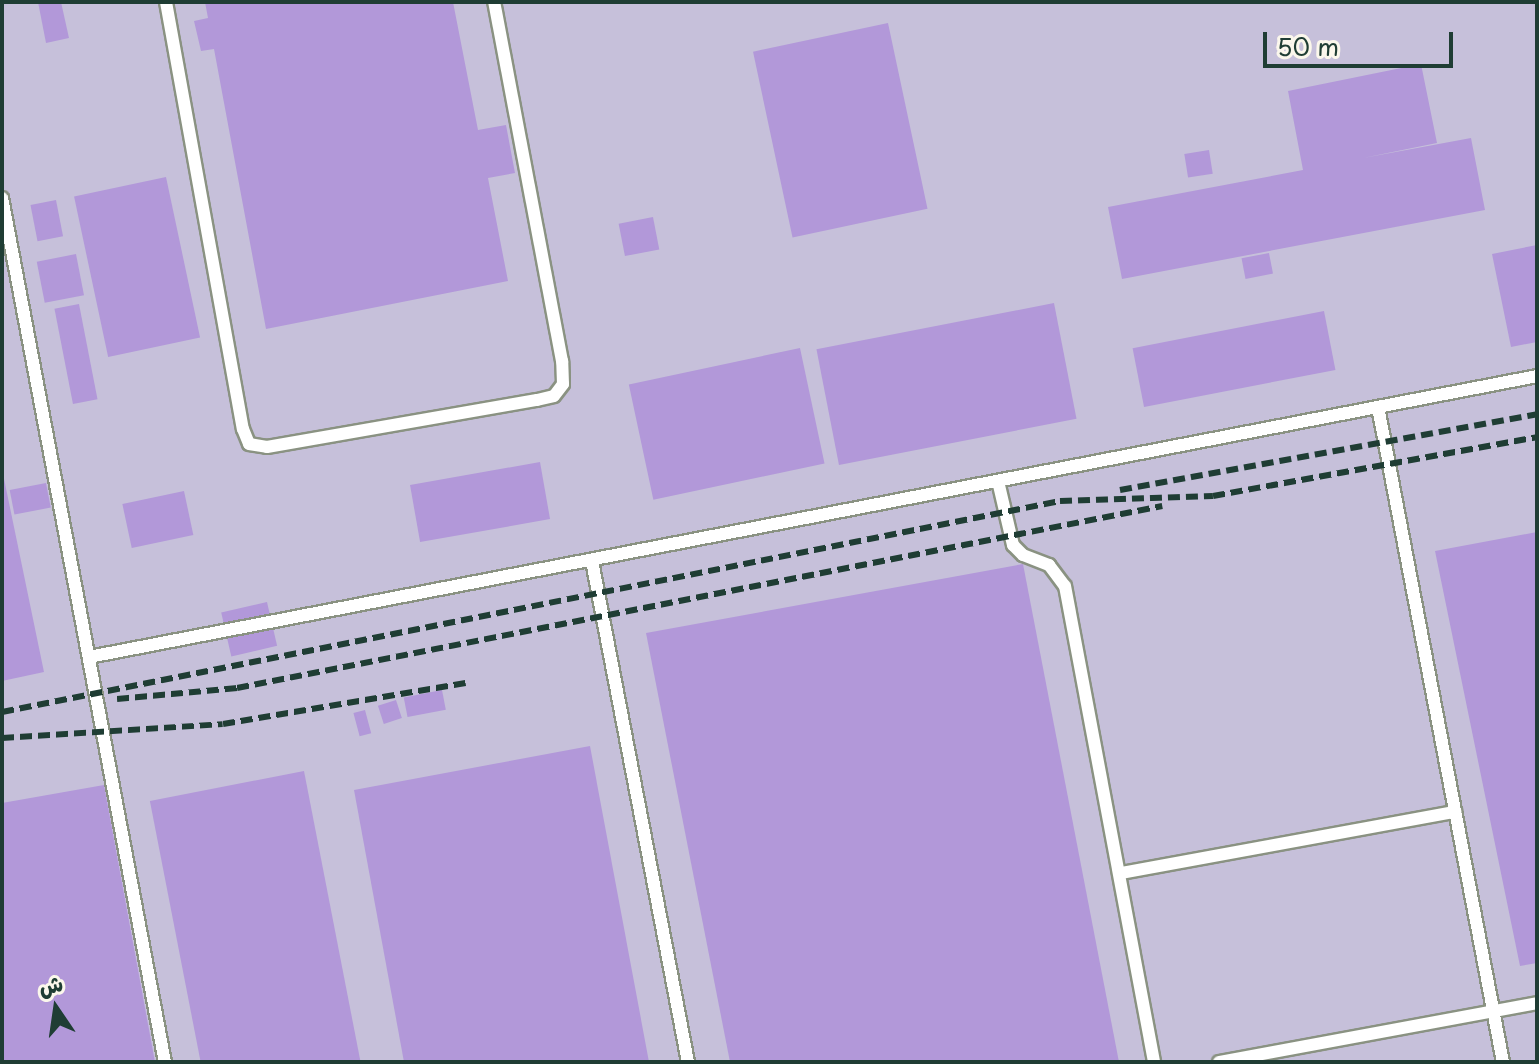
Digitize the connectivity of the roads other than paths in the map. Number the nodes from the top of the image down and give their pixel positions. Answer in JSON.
{"nodes":[{"id":1,"x":166,"y":2,"type":"edge"},
{"id":2,"x":494,"y":2,"type":"edge"},
{"id":3,"x":2,"y":198,"type":"edge"},
{"id":4,"x":1537,"y":376,"type":"edge"},
{"id":5,"x":1378,"y":407,"type":"junction"},
{"id":6,"x":998,"y":481,"type":"junction"},
{"id":7,"x":592,"y":561,"type":"junction"},
{"id":8,"x":89,"y":657,"type":"junction"},
{"id":9,"x":1455,"y":812,"type":"junction"},
{"id":10,"x":1121,"y":873,"type":"junction"},
{"id":11,"x":1537,"y":1003,"type":"edge"},
{"id":12,"x":1493,"y":1011,"type":"junction"},
{"id":13,"x":165,"y":1062,"type":"edge"},
{"id":14,"x":688,"y":1062,"type":"edge"},
{"id":15,"x":1154,"y":1062,"type":"edge"},
{"id":16,"x":1219,"y":1062,"type":"edge"},
{"id":17,"x":1503,"y":1062,"type":"edge"}],
"edges":[{"from":1,"to":2,"type":"lane"},
{"from":3,"to":8,"type":"lane"},
{"from":4,"to":5,"type":"lane"},
{"from":5,"to":6,"type":"lane"},
{"from":5,"to":9,"type":"lane"},
{"from":6,"to":7,"type":"lane"},
{"from":6,"to":10,"type":"lane"},
{"from":7,"to":8,"type":"lane"},
{"from":7,"to":14,"type":"lane"},
{"from":8,"to":13,"type":"lane"},
{"from":9,"to":10,"type":"lane"},
{"from":9,"to":12,"type":"lane"},
{"from":10,"to":15,"type":"lane"},
{"from":11,"to":12,"type":"lane"},
{"from":12,"to":16,"type":"lane"},
{"from":12,"to":17,"type":"lane"}]}
